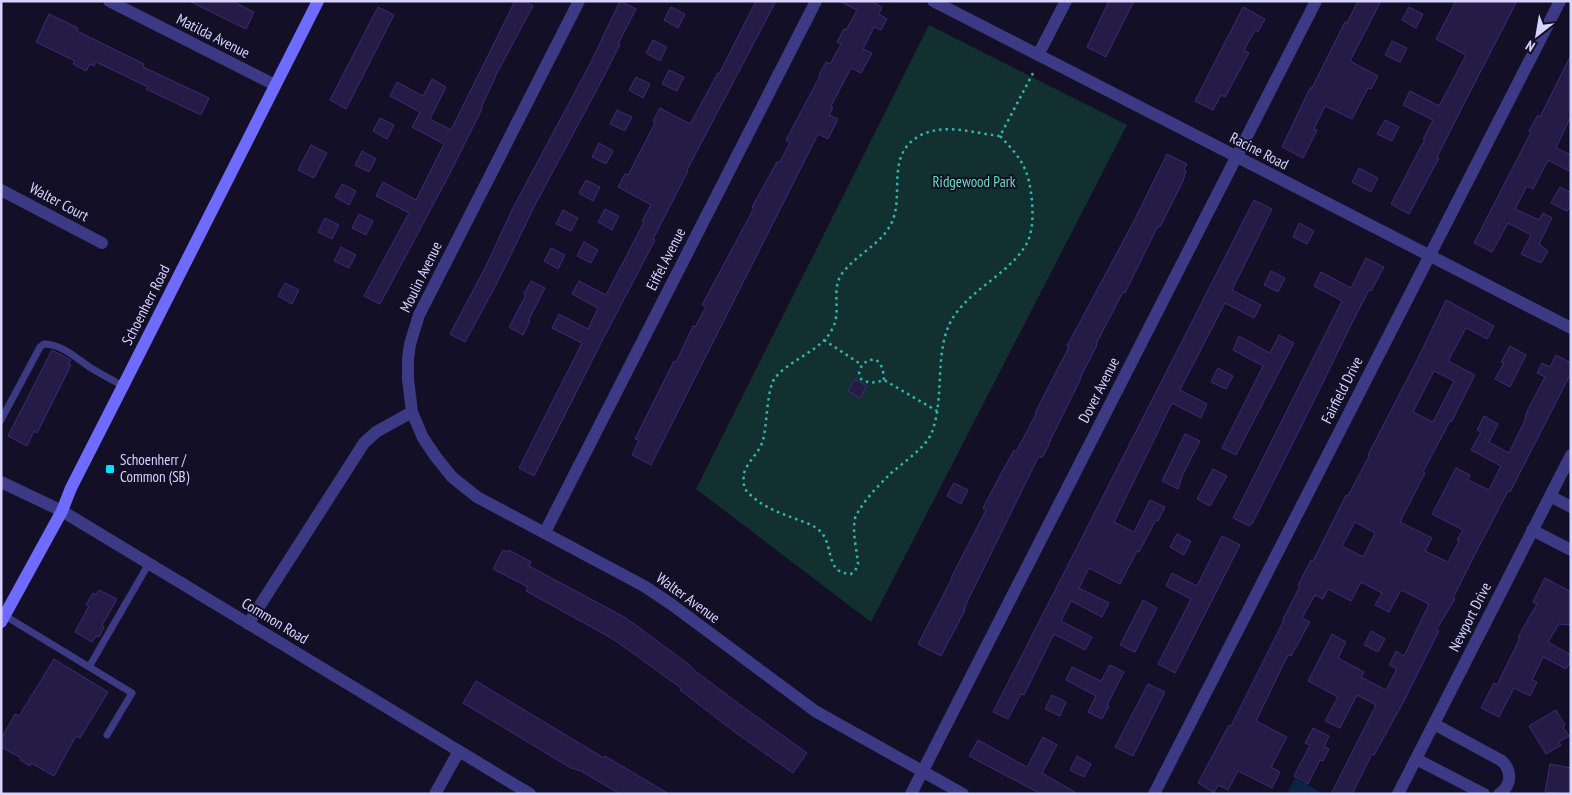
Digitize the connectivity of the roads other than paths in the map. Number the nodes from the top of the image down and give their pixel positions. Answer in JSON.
{"nodes":[{"id":1,"x":109,"y":1,"type":"edge"},
{"id":2,"x":318,"y":1,"type":"edge"},
{"id":3,"x":579,"y":1,"type":"edge"},
{"id":4,"x":816,"y":1,"type":"edge"},
{"id":5,"x":933,"y":1,"type":"edge"},
{"id":6,"x":1066,"y":1,"type":"edge"},
{"id":7,"x":1316,"y":1,"type":"edge"},
{"id":8,"x":1560,"y":1,"type":"edge"},
{"id":9,"x":1038,"y":56,"type":"junction"},
{"id":10,"x":275,"y":85,"type":"junction"},
{"id":11,"x":1236,"y":158,"type":"junction"},
{"id":12,"x":1,"y":190,"type":"edge"},
{"id":13,"x":102,"y":243,"type":"dead end"},
{"id":14,"x":1429,"y":256,"type":"junction"},
{"id":15,"x":1571,"y":328,"type":"edge"},
{"id":16,"x":123,"y":386,"type":"junction"},
{"id":17,"x":412,"y":412,"type":"junction"},
{"id":18,"x":1,"y":420,"type":"edge"},
{"id":19,"x":1571,"y":455,"type":"edge"},
{"id":20,"x":1,"y":482,"type":"edge"},
{"id":21,"x":1550,"y":496,"type":"junction"},
{"id":22,"x":1571,"y":507,"type":"edge"},
{"id":23,"x":62,"y":512,"type":"junction"},
{"id":24,"x":1532,"y":530,"type":"junction"},
{"id":25,"x":545,"y":532,"type":"junction"},
{"id":26,"x":1571,"y":550,"type":"edge"},
{"id":27,"x":148,"y":565,"type":"junction"},
{"id":28,"x":2,"y":618,"type":"edge"},
{"id":29,"x":248,"y":624,"type":"junction"},
{"id":30,"x":89,"y":667,"type":"junction"},
{"id":31,"x":1434,"y":724,"type":"junction"},
{"id":32,"x":107,"y":735,"type":"dead end"},
{"id":33,"x":459,"y":751,"type":"junction"},
{"id":34,"x":1416,"y":759,"type":"junction"},
{"id":35,"x":922,"y":771,"type":"junction"},
{"id":36,"x":435,"y":794,"type":"edge"},
{"id":37,"x":530,"y":794,"type":"edge"},
{"id":38,"x":911,"y":794,"type":"edge"},
{"id":39,"x":964,"y":794,"type":"edge"},
{"id":40,"x":1154,"y":794,"type":"edge"},
{"id":41,"x":1398,"y":794,"type":"edge"},
{"id":42,"x":1484,"y":794,"type":"edge"},
{"id":43,"x":1499,"y":794,"type":"edge"}],
"edges":[{"from":1,"to":10,"type":"street","name":"Matilda Avenue"},
{"from":2,"to":10,"type":"main road","name":"Schoenherr Road"},
{"from":3,"to":17,"type":"street","name":"Moulin Avenue"},
{"from":4,"to":25,"type":"street","name":"Eiffel Avenue"},
{"from":5,"to":9,"type":"street","name":"Racine Road"},
{"from":6,"to":9,"type":"street"},
{"from":7,"to":11,"type":"street","name":"Dover Avenue"},
{"from":8,"to":14,"type":"street","name":"Fairfield Drive"},
{"from":9,"to":11,"type":"street","name":"Racine Road"},
{"from":10,"to":16,"type":"main road","name":"Schoenherr Road"},
{"from":11,"to":14,"type":"street","name":"Racine Road"},
{"from":11,"to":35,"type":"street","name":"Dover Avenue"},
{"from":12,"to":13,"type":"street","name":"Walter Court"},
{"from":14,"to":15,"type":"street","name":"Racine Road"},
{"from":14,"to":40,"type":"street","name":"Fairfield Drive"},
{"from":16,"to":18,"type":"lane"},
{"from":16,"to":23,"type":"main road","name":"Schoenherr Road"},
{"from":17,"to":25,"type":"street","name":"Walter Avenue"},
{"from":17,"to":29,"type":"street"},
{"from":19,"to":21,"type":"street","name":"Newport Drive"},
{"from":20,"to":23,"type":"street","name":"Common Road"},
{"from":21,"to":22,"type":"street"},
{"from":21,"to":24,"type":"street","name":"Newport Drive"},
{"from":23,"to":27,"type":"street","name":"Common Road"},
{"from":23,"to":28,"type":"main road","name":"Schoenherr Road"},
{"from":24,"to":26,"type":"street"},
{"from":24,"to":31,"type":"street","name":"Newport Drive"},
{"from":25,"to":35,"type":"street","name":"Walter Avenue"},
{"from":27,"to":29,"type":"street","name":"Common Road"},
{"from":27,"to":30,"type":"lane"},
{"from":28,"to":30,"type":"lane"},
{"from":29,"to":33,"type":"street","name":"Common Road"},
{"from":30,"to":32,"type":"lane"},
{"from":31,"to":34,"type":"street","name":"Newport Drive"},
{"from":31,"to":43,"type":"street"},
{"from":33,"to":36,"type":"street"},
{"from":33,"to":37,"type":"street","name":"Common Road"},
{"from":34,"to":41,"type":"street","name":"Newport Drive"},
{"from":34,"to":42,"type":"street"},
{"from":35,"to":38,"type":"street","name":"Dover Avenue"},
{"from":35,"to":39,"type":"street","name":"Walter Avenue"}]}
